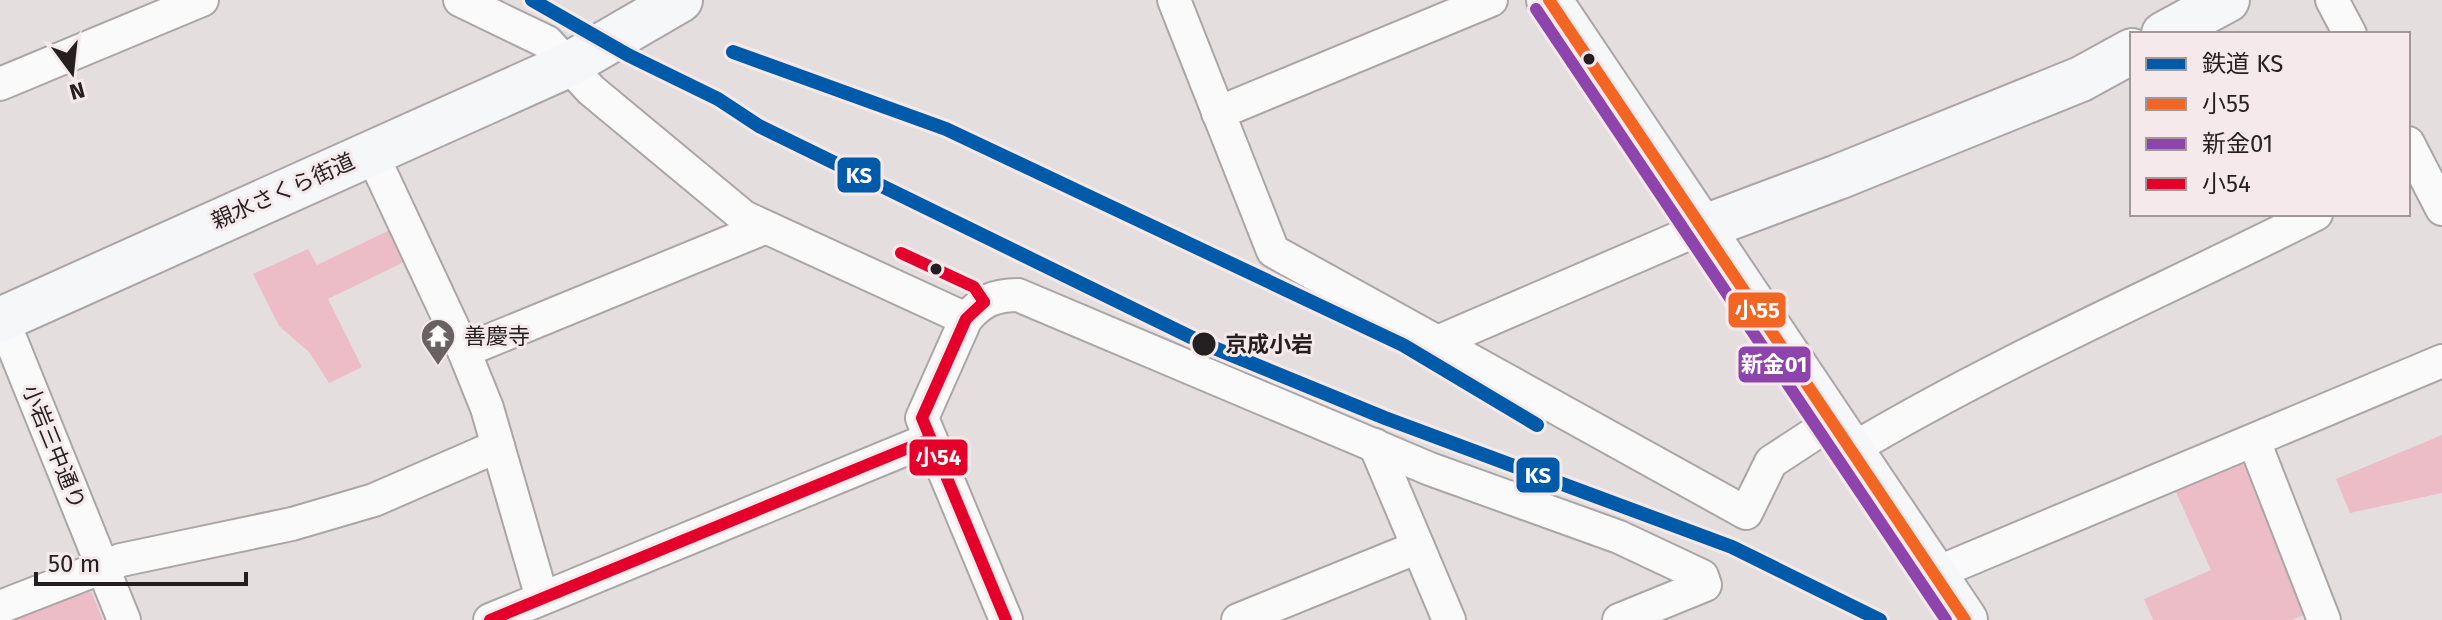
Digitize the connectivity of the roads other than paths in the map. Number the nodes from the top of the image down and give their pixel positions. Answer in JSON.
{"nodes":[{"id":1,"x":202,"y":0,"type":"edge"},
{"id":2,"x":460,"y":0,"type":"edge"},
{"id":3,"x":1174,"y":0,"type":"edge"},
{"id":4,"x":1491,"y":0,"type":"edge"},
{"id":5,"x":1549,"y":0,"type":"edge"},
{"id":6,"x":2227,"y":0,"type":"edge"},
{"id":7,"x":2332,"y":0,"type":"edge"},
{"id":8,"x":661,"y":3,"type":"edge"},
{"id":9,"x":2168,"y":32,"type":"edge"},
{"id":10,"x":2349,"y":32,"type":"edge"},
{"id":11,"x":2130,"y":52,"type":"edge"},
{"id":12,"x":568,"y":65,"type":"junction"},
{"id":13,"x":0,"y":84,"type":"edge"},
{"id":14,"x":1218,"y":113,"type":"junction"},
{"id":15,"x":371,"y":152,"type":"junction"},
{"id":16,"x":2419,"y":156,"type":"edge"},
{"id":17,"x":2442,"y":209,"type":"edge"},
{"id":18,"x":2312,"y":216,"type":"edge"},
{"id":19,"x":764,"y":228,"type":"junction"},
{"id":20,"x":1702,"y":228,"type":"junction"},
{"id":21,"x":1,"y":317,"type":"edge"},
{"id":22,"x":966,"y":319,"type":"junction"},
{"id":23,"x":1440,"y":341,"type":"junction"},
{"id":24,"x":464,"y":351,"type":"junction"},
{"id":25,"x":2442,"y":361,"type":"edge"},
{"id":26,"x":1841,"y":436,"type":"junction"},
{"id":27,"x":930,"y":439,"type":"junction"},
{"id":28,"x":2254,"y":441,"type":"junction"},
{"id":29,"x":1375,"y":445,"type":"junction"},
{"id":30,"x":498,"y":446,"type":"junction"},
{"id":31,"x":1418,"y":547,"type":"junction"},
{"id":32,"x":102,"y":566,"type":"junction"},
{"id":33,"x":1934,"y":574,"type":"junction"},
{"id":34,"x":552,"y":604,"type":"edge"},
{"id":35,"x":0,"y":607,"type":"edge"},
{"id":36,"x":124,"y":620,"type":"edge"},
{"id":37,"x":490,"y":620,"type":"edge"},
{"id":38,"x":1006,"y":620,"type":"edge"},
{"id":39,"x":1238,"y":620,"type":"edge"},
{"id":40,"x":1449,"y":620,"type":"edge"},
{"id":41,"x":1619,"y":620,"type":"edge"},
{"id":42,"x":1965,"y":620,"type":"edge"},
{"id":43,"x":2324,"y":620,"type":"edge"}],
"edges":[{"from":1,"to":13,"type":"street"},
{"from":2,"to":12,"type":"street"},
{"from":3,"to":14,"type":"street"},
{"from":4,"to":14,"type":"street"},
{"from":5,"to":20,"type":"street"},
{"from":6,"to":9,"type":"street"},
{"from":7,"to":10,"type":"street"},
{"from":8,"to":12,"type":"street","name":"親水さくら街道"},
{"from":11,"to":20,"type":"street"},
{"from":12,"to":15,"type":"street","name":"親水さくら街道"},
{"from":12,"to":19,"type":"street"},
{"from":14,"to":23,"type":"street"},
{"from":15,"to":21,"type":"street","name":"親水さくら街道"},
{"from":15,"to":24,"type":"street"},
{"from":16,"to":17,"type":"street"},
{"from":18,"to":26,"type":"street"},
{"from":19,"to":22,"type":"street"},
{"from":19,"to":24,"type":"street"},
{"from":20,"to":23,"type":"street"},
{"from":20,"to":26,"type":"street"},
{"from":21,"to":32,"type":"street","name":"小岩三中通り"},
{"from":22,"to":27,"type":"street"},
{"from":22,"to":29,"type":"street"},
{"from":23,"to":26,"type":"street"},
{"from":24,"to":30,"type":"street"},
{"from":25,"to":28,"type":"street"},
{"from":26,"to":33,"type":"street"},
{"from":27,"to":34,"type":"street"},
{"from":27,"to":38,"type":"street"},
{"from":28,"to":33,"type":"street"},
{"from":28,"to":43,"type":"street"},
{"from":29,"to":31,"type":"street"},
{"from":29,"to":41,"type":"street"},
{"from":30,"to":32,"type":"street"},
{"from":30,"to":34,"type":"street"},
{"from":31,"to":39,"type":"street"},
{"from":31,"to":40,"type":"street"},
{"from":32,"to":35,"type":"street"},
{"from":32,"to":36,"type":"street","name":"小岩三中通り"},
{"from":33,"to":42,"type":"street"},
{"from":34,"to":37,"type":"street"}]}
